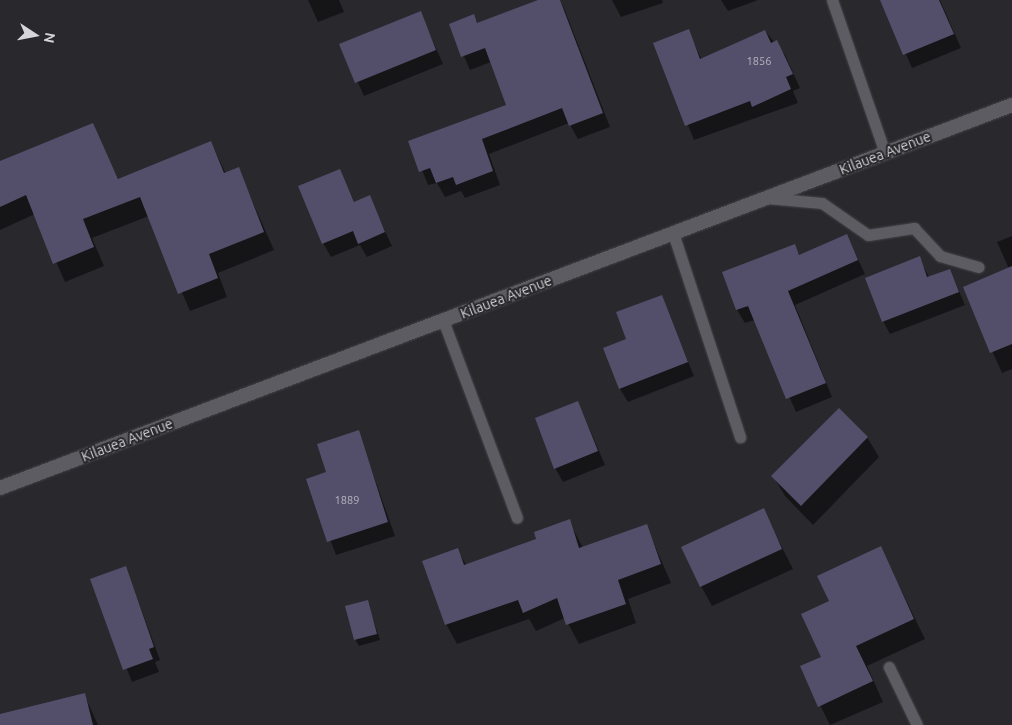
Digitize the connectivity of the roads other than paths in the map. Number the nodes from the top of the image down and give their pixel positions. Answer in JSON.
{"nodes":[{"id":1,"x":832,"y":0,"type":"edge"},
{"id":2,"x":1012,"y":105,"type":"edge"},
{"id":3,"x":885,"y":153,"type":"junction"},
{"id":4,"x":765,"y":198,"type":"junction"},
{"id":5,"x":673,"y":233,"type":"junction"},
{"id":6,"x":978,"y":267,"type":"dead end"},
{"id":7,"x":443,"y":320,"type":"junction"},
{"id":8,"x":740,"y":436,"type":"dead end"},
{"id":9,"x":0,"y":488,"type":"edge"},
{"id":10,"x":517,"y":518,"type":"dead end"},
{"id":11,"x":889,"y":667,"type":"dead end"},
{"id":12,"x":917,"y":725,"type":"edge"}],
"edges":[{"from":1,"to":3,"type":"lane"},
{"from":2,"to":3,"type":"street","name":"Kilauea Avenue"},
{"from":3,"to":4,"type":"street","name":"Kilauea Avenue"},
{"from":4,"to":5,"type":"street","name":"Kilauea Avenue"},
{"from":4,"to":6,"type":"lane"},
{"from":5,"to":7,"type":"street","name":"Kilauea Avenue"},
{"from":5,"to":8,"type":"lane"},
{"from":7,"to":9,"type":"street","name":"Kilauea Avenue"},
{"from":7,"to":10,"type":"lane"},
{"from":11,"to":12,"type":"lane"}]}
